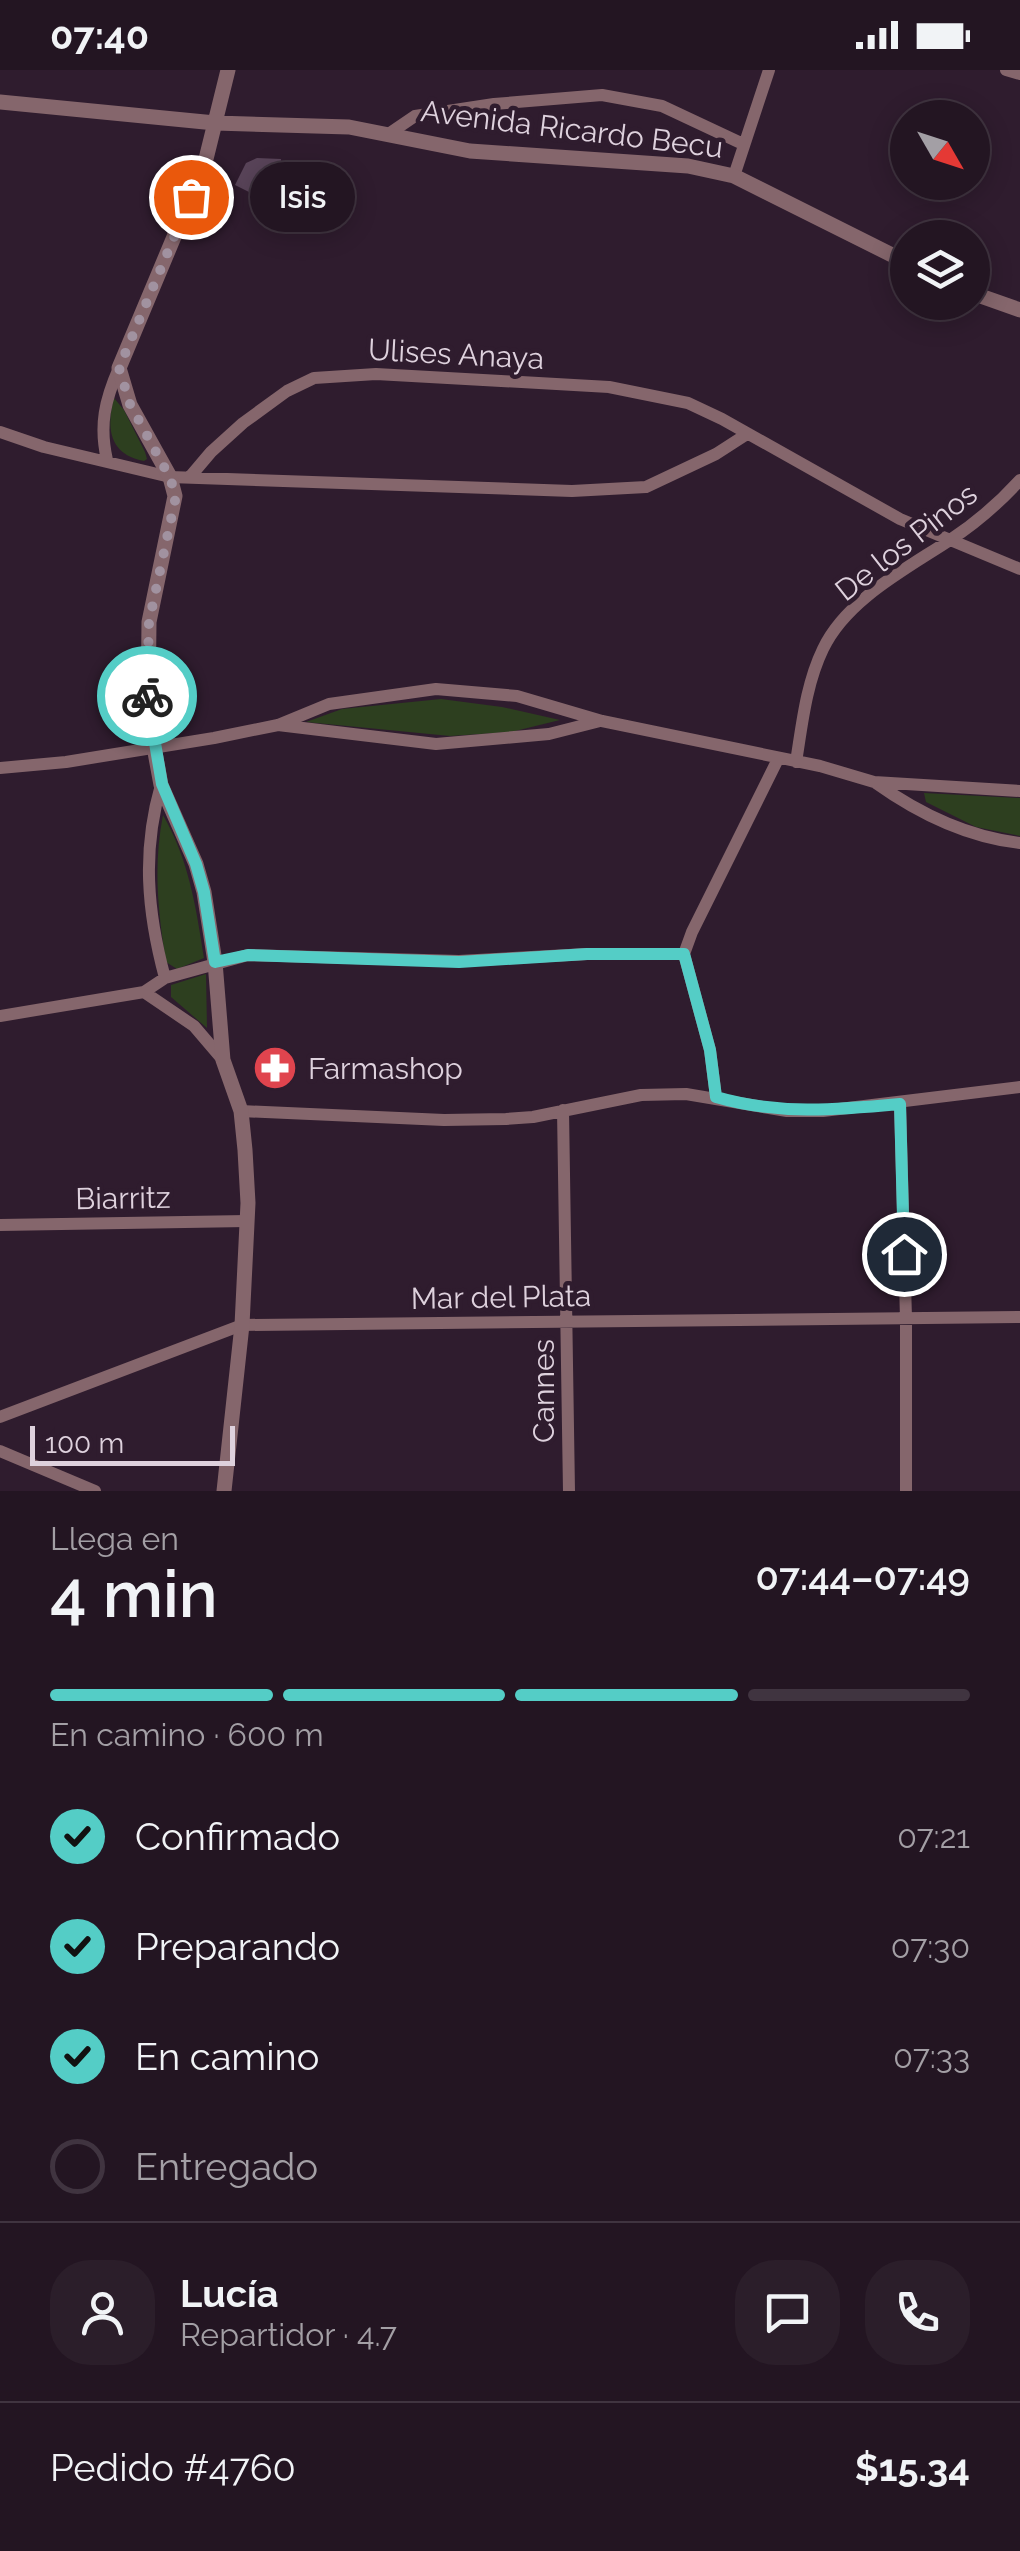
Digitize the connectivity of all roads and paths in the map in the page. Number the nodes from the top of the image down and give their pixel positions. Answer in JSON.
{"nodes":[{"id":1,"x":228,"y":70,"type":"edge"},
{"id":2,"x":769,"y":70,"type":"edge"},
{"id":3,"x":1006,"y":70,"type":"edge"},
{"id":4,"x":1020,"y":74,"type":"edge"},
{"id":5,"x":0,"y":102,"type":"edge"},
{"id":6,"x":215,"y":123,"type":"junction"},
{"id":7,"x":390,"y":133,"type":"junction"},
{"id":8,"x":744,"y":144,"type":"junction"},
{"id":9,"x":734,"y":176,"type":"junction"},
{"id":10,"x":890,"y":254,"type":"edge"},
{"id":11,"x":990,"y":299,"type":"edge"},
{"id":12,"x":1020,"y":310,"type":"edge"},
{"id":13,"x":119,"y":368,"type":"junction"},
{"id":14,"x":0,"y":432,"type":"edge"},
{"id":15,"x":746,"y":434,"type":"junction"},
{"id":16,"x":107,"y":460,"type":"junction"},
{"id":17,"x":170,"y":478,"type":"junction"},
{"id":18,"x":190,"y":478,"type":"junction"},
{"id":19,"x":1020,"y":480,"type":"edge"},
{"id":20,"x":948,"y":542,"type":"junction"},
{"id":21,"x":1020,"y":569,"type":"edge"},
{"id":22,"x":602,"y":721,"type":"junction"},
{"id":23,"x":278,"y":725,"type":"junction"},
{"id":24,"x":155,"y":748,"type":"junction"},
{"id":25,"x":778,"y":759,"type":"junction"},
{"id":26,"x":796,"y":762,"type":"junction"},
{"id":27,"x":0,"y":768,"type":"edge"},
{"id":28,"x":874,"y":782,"type":"junction"},
{"id":29,"x":162,"y":784,"type":"junction"},
{"id":30,"x":1020,"y":790,"type":"edge"},
{"id":31,"x":1020,"y":843,"type":"edge"},
{"id":32,"x":684,"y":954,"type":"junction"},
{"id":33,"x":215,"y":962,"type":"junction"},
{"id":34,"x":166,"y":978,"type":"junction"},
{"id":35,"x":144,"y":992,"type":"junction"},
{"id":36,"x":0,"y":1016,"type":"edge"},
{"id":37,"x":224,"y":1060,"type":"junction"},
{"id":38,"x":1020,"y":1088,"type":"edge"},
{"id":39,"x":716,"y":1097,"type":"junction"},
{"id":40,"x":900,"y":1104,"type":"junction"},
{"id":41,"x":563,"y":1110,"type":"junction"},
{"id":42,"x":241,"y":1111,"type":"junction"},
{"id":43,"x":247,"y":1221,"type":"junction"},
{"id":44,"x":0,"y":1225,"type":"edge"},
{"id":45,"x":1020,"y":1316,"type":"edge"},
{"id":46,"x":906,"y":1318,"type":"junction"},
{"id":47,"x":568,"y":1322,"type":"junction"},
{"id":48,"x":242,"y":1325,"type":"junction"},
{"id":49,"x":0,"y":1417,"type":"edge"},
{"id":50,"x":0,"y":1451,"type":"edge"},
{"id":51,"x":95,"y":1491,"type":"edge"},
{"id":52,"x":224,"y":1491,"type":"edge"},
{"id":53,"x":569,"y":1491,"type":"edge"},
{"id":54,"x":906,"y":1491,"type":"edge"}],
"edges":[{"from":1,"to":6,"type":"street"},
{"from":2,"to":8,"type":"street"},
{"from":3,"to":4,"type":"street"},
{"from":5,"to":6,"type":"street","name":"Avenida Ricardo Becu"},
{"from":6,"to":7,"type":"street","name":"Avenida Ricardo Becu"},
{"from":6,"to":13,"type":"street"},
{"from":7,"to":8,"type":"street","name":"Avenida Ricardo Becu"},
{"from":7,"to":9,"type":"street","name":"Avenida Ricardo Becu"},
{"from":8,"to":9,"type":"street"},
{"from":9,"to":10,"type":"street","name":"Avenida Ricardo Becu"},
{"from":11,"to":12,"type":"street"},
{"from":13,"to":16,"type":"street"},
{"from":13,"to":17,"type":"street"},
{"from":14,"to":16,"type":"street"},
{"from":15,"to":18,"type":"street"},
{"from":15,"to":18,"type":"street","name":"Ulises Anaya"},
{"from":15,"to":20,"type":"street","name":"Ulises Anaya"},
{"from":16,"to":17,"type":"street"},
{"from":17,"to":18,"type":"street"},
{"from":17,"to":24,"type":"street"},
{"from":19,"to":20,"type":"street","name":"De los Pinos"},
{"from":20,"to":21,"type":"street","name":"Ulises Anaya"},
{"from":20,"to":26,"type":"street","name":"De los Pinos"},
{"from":22,"to":23,"type":"street"},
{"from":22,"to":23,"type":"street"},
{"from":22,"to":25,"type":"street"},
{"from":23,"to":24,"type":"street"},
{"from":24,"to":27,"type":"street"},
{"from":24,"to":29,"type":"street"},
{"from":25,"to":26,"type":"street"},
{"from":25,"to":32,"type":"street"},
{"from":26,"to":28,"type":"street"},
{"from":28,"to":30,"type":"street"},
{"from":28,"to":31,"type":"street"},
{"from":29,"to":33,"type":"street"},
{"from":29,"to":34,"type":"street"},
{"from":32,"to":33,"type":"street"},
{"from":32,"to":39,"type":"street"},
{"from":33,"to":34,"type":"street"},
{"from":33,"to":37,"type":"street"},
{"from":34,"to":35,"type":"street"},
{"from":35,"to":36,"type":"street"},
{"from":35,"to":37,"type":"street"},
{"from":37,"to":42,"type":"street"},
{"from":38,"to":40,"type":"street"},
{"from":39,"to":40,"type":"street"},
{"from":39,"to":41,"type":"street"},
{"from":40,"to":46,"type":"street"},
{"from":41,"to":42,"type":"street"},
{"from":41,"to":47,"type":"street","name":"Cannes"},
{"from":42,"to":43,"type":"street"},
{"from":43,"to":44,"type":"street","name":"Biarritz"},
{"from":43,"to":48,"type":"street"},
{"from":45,"to":46,"type":"street","name":"Mar del Plata"},
{"from":46,"to":47,"type":"street","name":"Mar del Plata"},
{"from":46,"to":54,"type":"street"},
{"from":47,"to":48,"type":"street","name":"Mar del Plata"},
{"from":47,"to":53,"type":"street","name":"Cannes"},
{"from":48,"to":49,"type":"street","name":"Mar del Plata"},
{"from":48,"to":52,"type":"street"},
{"from":50,"to":51,"type":"street"}]}
